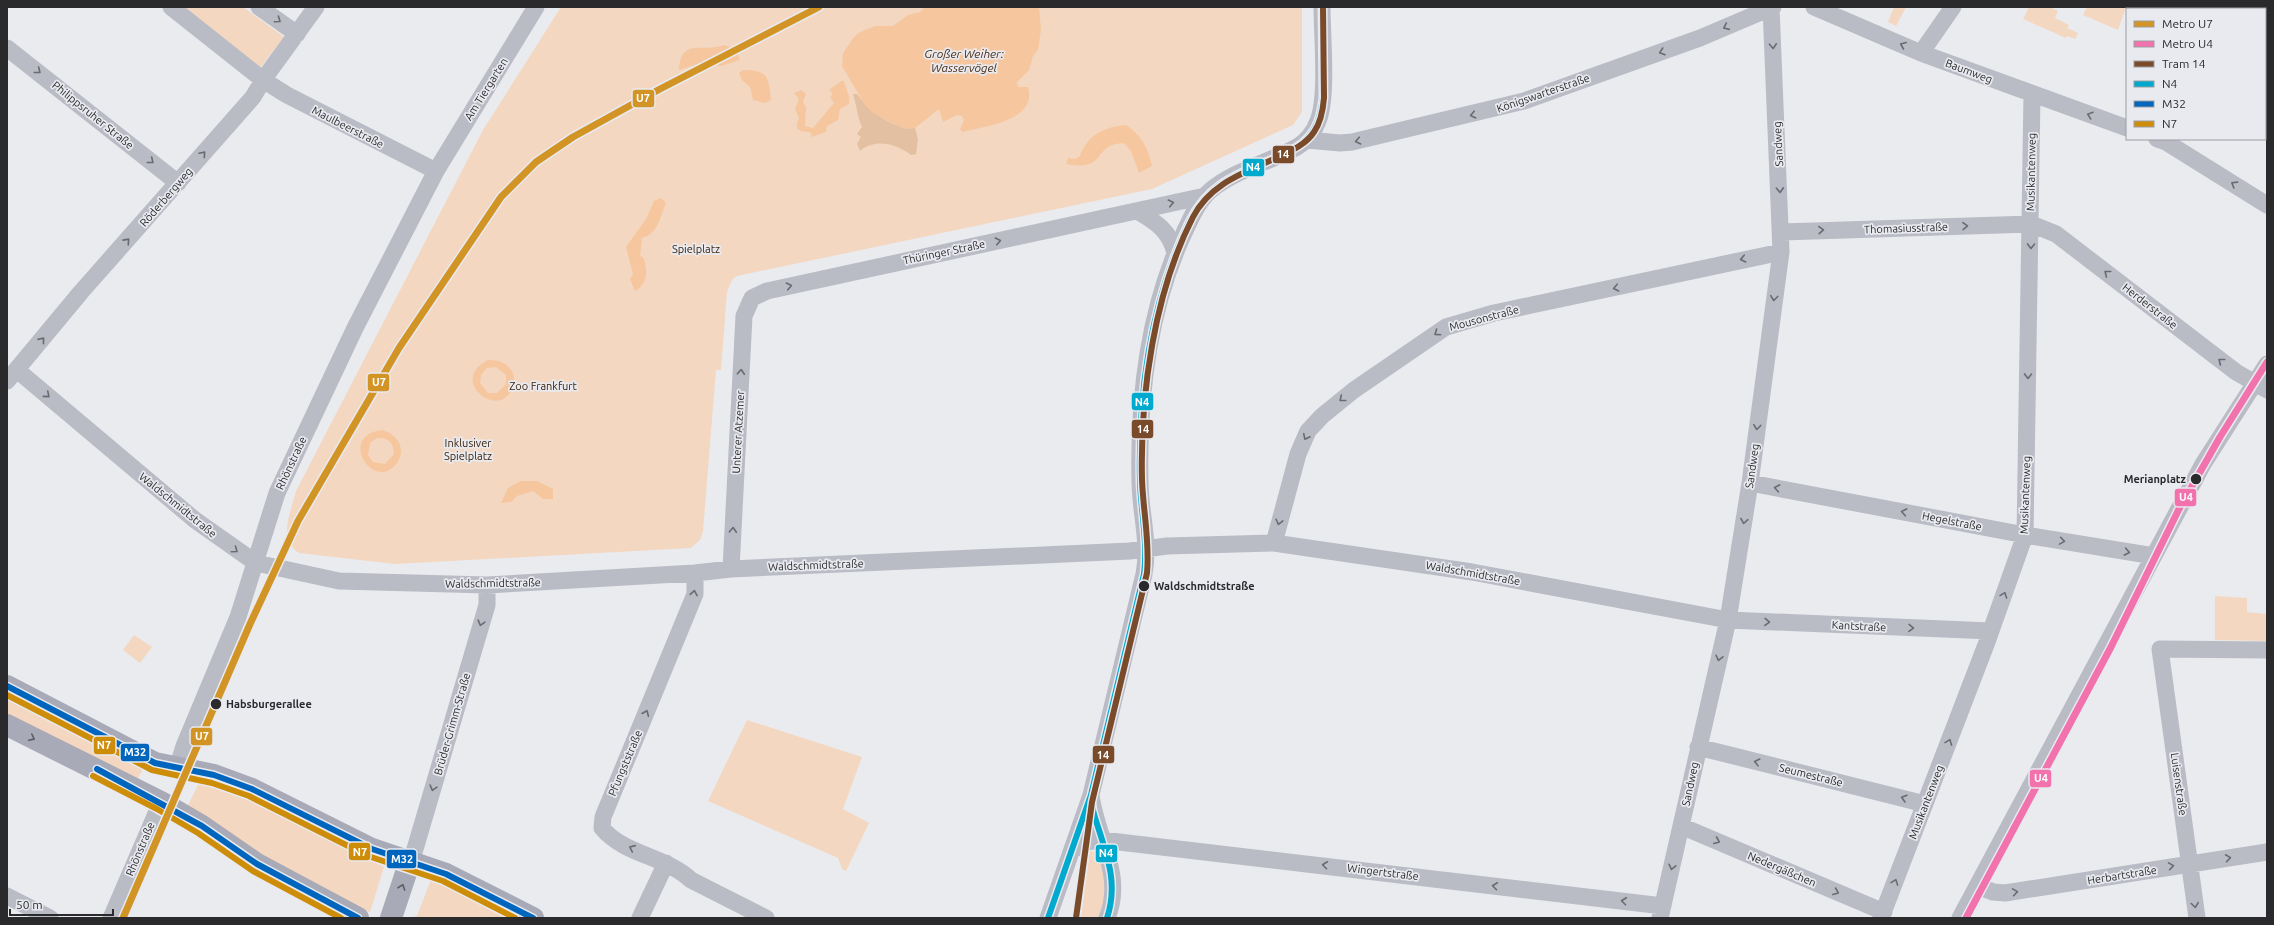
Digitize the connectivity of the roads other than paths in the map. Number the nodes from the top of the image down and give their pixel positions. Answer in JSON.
{"nodes":[{"id":1,"x":170,"y":7,"type":"edge"},
{"id":2,"x":259,"y":7,"type":"edge"},
{"id":3,"x":316,"y":7,"type":"edge"},
{"id":4,"x":536,"y":7,"type":"edge"},
{"id":5,"x":1322,"y":7,"type":"edge"},
{"id":6,"x":1772,"y":7,"type":"edge"},
{"id":7,"x":1814,"y":7,"type":"edge"},
{"id":8,"x":1953,"y":7,"type":"edge"},
{"id":9,"x":297,"y":34,"type":"junction"},
{"id":10,"x":7,"y":48,"type":"edge"},
{"id":11,"x":1921,"y":53,"type":"junction"},
{"id":12,"x":263,"y":80,"type":"junction"},
{"id":13,"x":2032,"y":95,"type":"junction"},
{"id":14,"x":2126,"y":128,"type":"edge"},
{"id":15,"x":1307,"y":140,"type":"junction"},
{"id":16,"x":2160,"y":140,"type":"edge"},
{"id":17,"x":436,"y":171,"type":"junction"},
{"id":18,"x":178,"y":183,"type":"junction"},
{"id":19,"x":1205,"y":196,"type":"junction"},
{"id":20,"x":2267,"y":205,"type":"edge"},
{"id":21,"x":1137,"y":211,"type":"junction"},
{"id":22,"x":2031,"y":224,"type":"junction"},
{"id":23,"x":1782,"y":232,"type":"junction"},
{"id":24,"x":1782,"y":252,"type":"junction"},
{"id":25,"x":1174,"y":254,"type":"junction"},
{"id":26,"x":752,"y":298,"type":"joint"},
{"id":27,"x":2267,"y":364,"type":"edge"},
{"id":28,"x":12,"y":375,"type":"edge"},
{"id":29,"x":2260,"y":387,"type":"edge"},
{"id":30,"x":1750,"y":483,"type":"junction"},
{"id":31,"x":2025,"y":535,"type":"junction"},
{"id":32,"x":1274,"y":543,"type":"junction"},
{"id":33,"x":1146,"y":549,"type":"junction"},
{"id":34,"x":2154,"y":556,"type":"junction"},
{"id":35,"x":256,"y":563,"type":"junction"},
{"id":36,"x":730,"y":569,"type":"junction"},
{"id":37,"x":695,"y":573,"type":"junction"},
{"id":38,"x":487,"y":585,"type":"junction"},
{"id":39,"x":1728,"y":620,"type":"junction"},
{"id":40,"x":1991,"y":632,"type":"junction"},
{"id":41,"x":2267,"y":650,"type":"edge"},
{"id":42,"x":7,"y":686,"type":"edge"},
{"id":43,"x":7,"y":725,"type":"edge"},
{"id":44,"x":1698,"y":747,"type":"junction"},
{"id":45,"x":177,"y":769,"type":"junction"},
{"id":46,"x":1091,"y":795,"type":"junction"},
{"id":47,"x":161,"y":802,"type":"junction"},
{"id":48,"x":1925,"y":804,"type":"junction"},
{"id":49,"x":1681,"y":826,"type":"junction"},
{"id":50,"x":1102,"y":840,"type":"junction"},
{"id":51,"x":1073,"y":850,"type":"junction"},
{"id":52,"x":2267,"y":852,"type":"edge"},
{"id":53,"x":410,"y":861,"type":"junction"},
{"id":54,"x":666,"y":863,"type":"junction"},
{"id":55,"x":2190,"y":863,"type":"junction"},
{"id":56,"x":1978,"y":886,"type":"junction"},
{"id":57,"x":7,"y":896,"type":"edge"},
{"id":58,"x":1662,"y":912,"type":"edge"},
{"id":59,"x":1882,"y":915,"type":"edge"},
{"id":60,"x":390,"y":916,"type":"edge"},
{"id":61,"x":50,"y":918,"type":"edge"},
{"id":62,"x":111,"y":918,"type":"edge"},
{"id":63,"x":358,"y":918,"type":"edge"},
{"id":64,"x":533,"y":918,"type":"edge"},
{"id":65,"x":640,"y":918,"type":"edge"},
{"id":66,"x":766,"y":918,"type":"edge"},
{"id":67,"x":1048,"y":918,"type":"edge"},
{"id":68,"x":1107,"y":918,"type":"edge"},
{"id":69,"x":1960,"y":918,"type":"edge"},
{"id":70,"x":2197,"y":918,"type":"edge"}],
"edges":[{"from":1,"to":12,"type":"street","name":"Maulbeerstraße"},
{"from":2,"to":9,"type":"street","one_way":true},
{"from":3,"to":9,"type":"street","name":"Röderbergweg"},
{"from":4,"to":17,"type":"street","name":"Am Tiergarten"},
{"from":5,"to":15,"type":"street","name":"Thüringer Straße"},
{"from":6,"to":15,"type":"street","name":"Königswarterstraße","one_way":true},
{"from":6,"to":23,"type":"street","name":"Sandweg","one_way":true},
{"from":11,"to":7,"type":"street","name":"Baumweg","one_way":true},
{"from":8,"to":11,"type":"street"},
{"from":9,"to":12,"type":"street","name":"Röderbergweg"},
{"from":10,"to":18,"type":"street","name":"Philippsruher Straße","one_way":true},
{"from":11,"to":13,"type":"street","name":"Baumweg"},
{"from":12,"to":17,"type":"street","name":"Maulbeerstraße"},
{"from":18,"to":12,"type":"street","name":"Röderbergweg","one_way":true},
{"from":14,"to":13,"type":"street","name":"Baumweg","one_way":true},
{"from":13,"to":22,"type":"street","name":"Musikantenweg"},
{"from":15,"to":19,"type":"street","name":"Thüringer Straße"},
{"from":20,"to":16,"type":"street","one_way":true},
{"from":17,"to":35,"type":"street","name":"Rhönstraße"},
{"from":28,"to":18,"type":"street","name":"Röderbergweg","one_way":true},
{"from":21,"to":19,"type":"street","name":"Thüringer Straße","one_way":true},
{"from":19,"to":25,"type":"street"},
{"from":21,"to":25,"type":"street"},
{"from":26,"to":21,"type":"street","name":"Thüringer Straße","one_way":true},
{"from":23,"to":22,"type":"street","name":"Thomasiusstraße","one_way":true},
{"from":29,"to":22,"type":"street","name":"Herderstraße","one_way":true},
{"from":22,"to":31,"type":"street","name":"Musikantenweg","one_way":true},
{"from":23,"to":24,"type":"street","name":"Sandweg"},
{"from":24,"to":30,"type":"street","name":"Sandweg","one_way":true},
{"from":24,"to":32,"type":"street","name":"Mousonstraße","one_way":true},
{"from":25,"to":33,"type":"street"},
{"from":36,"to":26,"type":"street","name":"Unterer Atzemer","one_way":true},
{"from":27,"to":29,"type":"street"},
{"from":28,"to":35,"type":"street","name":"Waldschmidtstraße","one_way":true},
{"from":29,"to":34,"type":"street"},
{"from":31,"to":30,"type":"street","name":"Hegelstraße","one_way":true},
{"from":30,"to":39,"type":"street","name":"Sandweg","one_way":true},
{"from":31,"to":34,"type":"street","name":"Hegelstraße","one_way":true},
{"from":40,"to":31,"type":"street","name":"Musikantenweg","one_way":true},
{"from":32,"to":33,"type":"street","name":"Waldschmidtstraße"},
{"from":32,"to":39,"type":"street","name":"Waldschmidtstraße"},
{"from":33,"to":36,"type":"street","name":"Waldschmidtstraße"},
{"from":33,"to":46,"type":"street"},
{"from":34,"to":56,"type":"street"},
{"from":35,"to":38,"type":"street","name":"Waldschmidtstraße"},
{"from":35,"to":45,"type":"street","name":"Rhönstraße"},
{"from":36,"to":37,"type":"street","name":"Waldschmidtstraße"},
{"from":37,"to":38,"type":"street","name":"Waldschmidtstraße"},
{"from":54,"to":37,"type":"street","name":"Pfungststraße","one_way":true},
{"from":38,"to":53,"type":"street","name":"Brüder-Grimm-Straße","one_way":true},
{"from":39,"to":40,"type":"street","name":"Kantstraße","one_way":true},
{"from":39,"to":44,"type":"street","name":"Sandweg","one_way":true},
{"from":48,"to":40,"type":"street","name":"Musikantenweg","one_way":true},
{"from":41,"to":55,"type":"street","name":"Luisenstraße"},
{"from":42,"to":45,"type":"main road"},
{"from":43,"to":47,"type":"main road","one_way":true},
{"from":48,"to":44,"type":"street","name":"Seumestraße","one_way":true},
{"from":44,"to":49,"type":"street","name":"Sandweg"},
{"from":45,"to":53,"type":"main road"},
{"from":46,"to":50,"type":"street"},
{"from":46,"to":51,"type":"street"},
{"from":47,"to":62,"type":"street","name":"Rhönstraße"},
{"from":47,"to":63,"type":"main road"},
{"from":59,"to":48,"type":"street","name":"Musikantenweg","one_way":true},
{"from":49,"to":58,"type":"street","name":"Sandweg","one_way":true},
{"from":49,"to":59,"type":"street","name":"Nedergäßchen","one_way":true},
{"from":50,"to":51,"type":"street","name":"Wingertstraße"},
{"from":58,"to":50,"type":"street","name":"Wingertstraße","one_way":true},
{"from":50,"to":68,"type":"street"},
{"from":51,"to":67,"type":"street"},
{"from":55,"to":52,"type":"street","name":"Herbartstraße","one_way":true},
{"from":60,"to":53,"type":"main road","one_way":true},
{"from":53,"to":64,"type":"main road"},
{"from":54,"to":65,"type":"street"},
{"from":54,"to":66,"type":"street","name":"Pfungststraße"},
{"from":56,"to":55,"type":"street","name":"Herbartstraße","one_way":true},
{"from":55,"to":70,"type":"street","name":"Luisenstraße","one_way":true},
{"from":56,"to":69,"type":"street"},
{"from":57,"to":61,"type":"street"}]}
